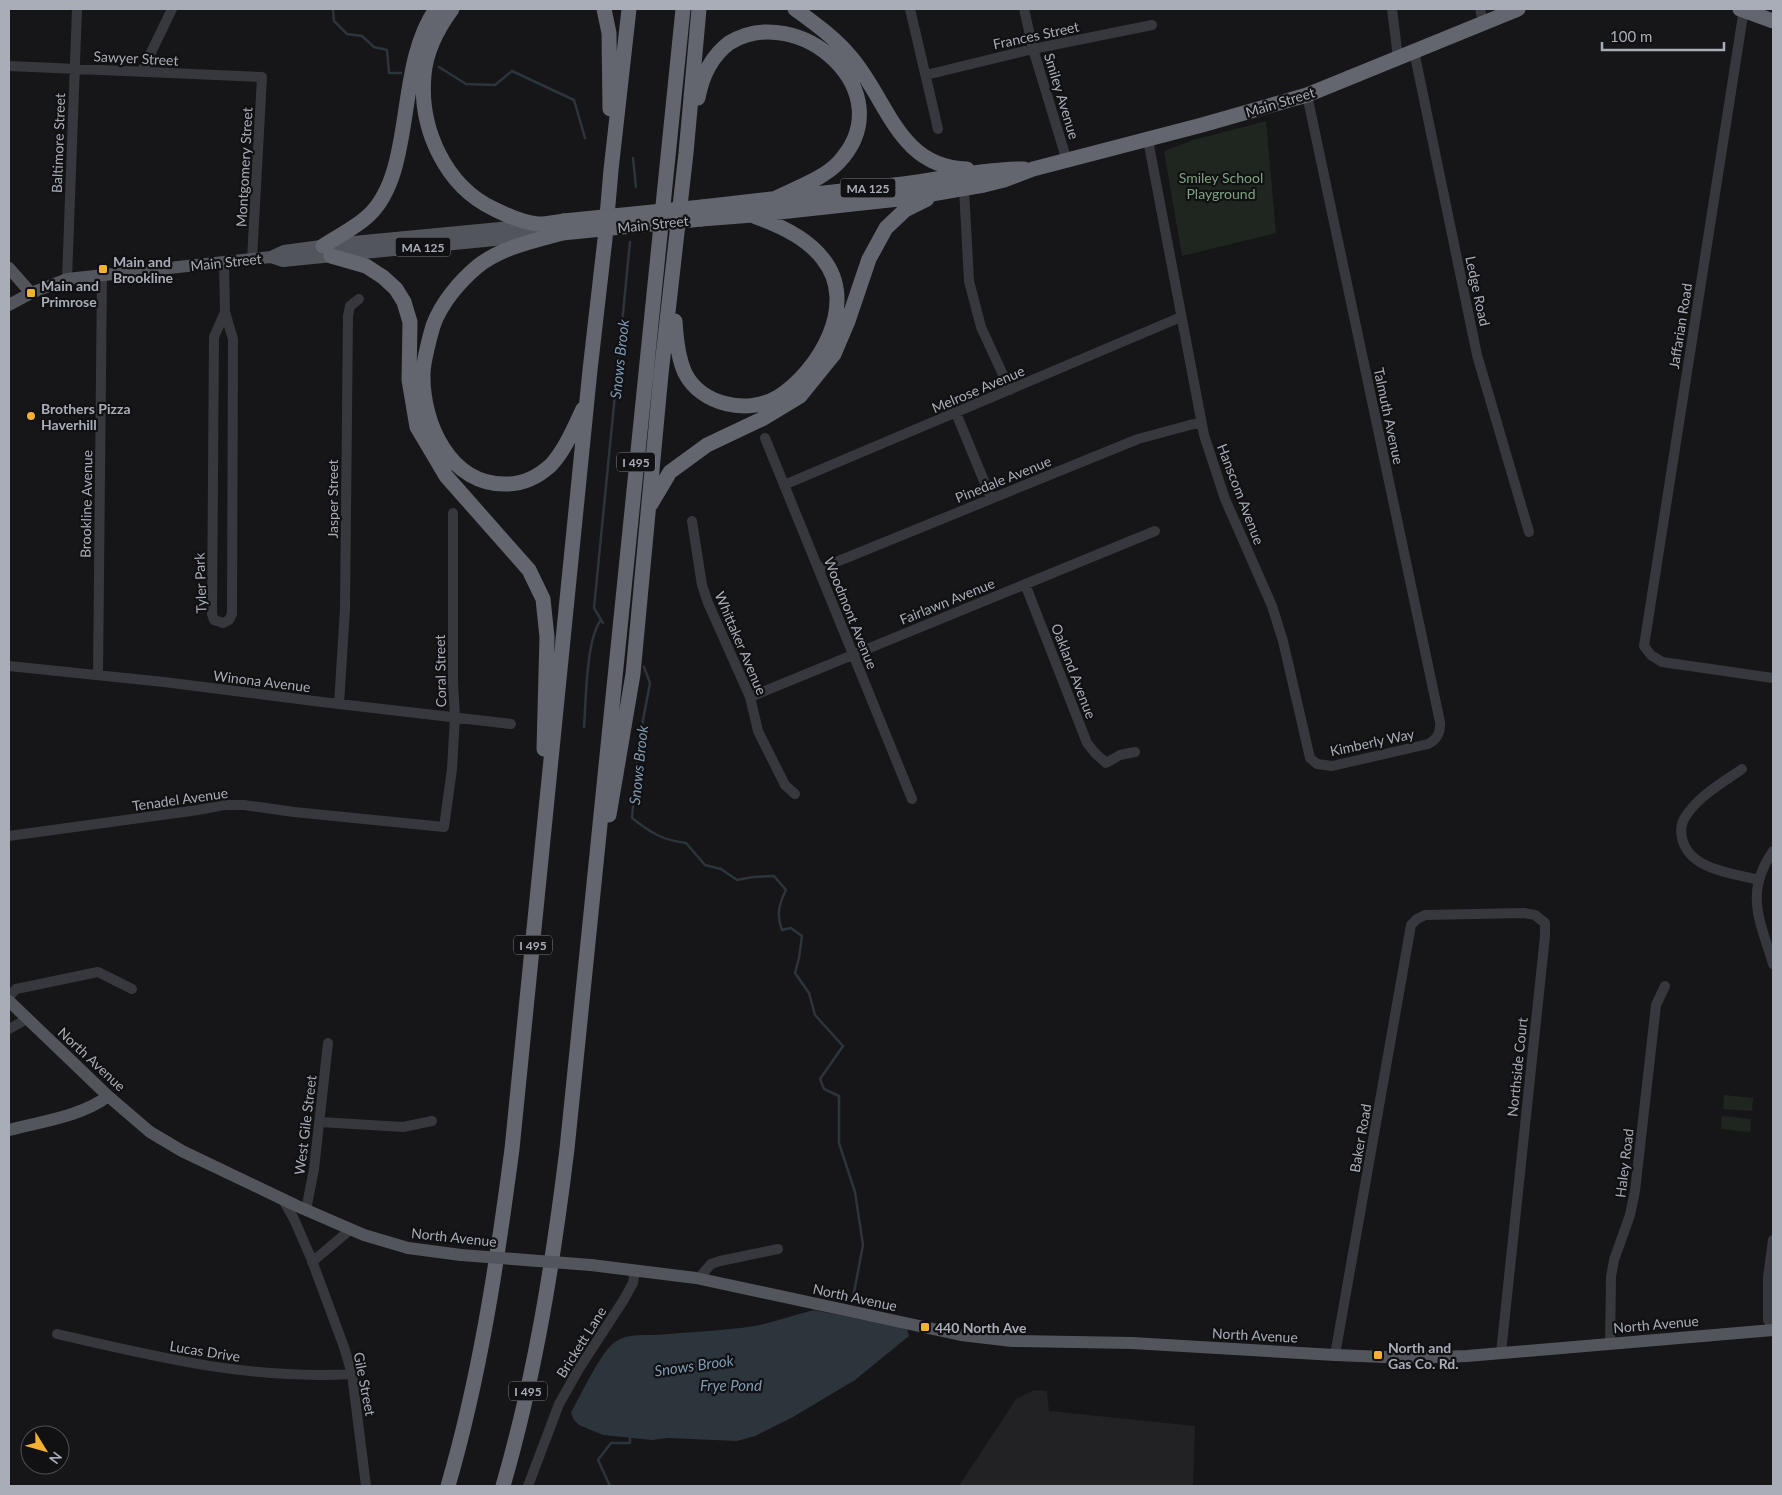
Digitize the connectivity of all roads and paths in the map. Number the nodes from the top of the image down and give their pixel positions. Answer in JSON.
{"nodes":[{"id":1,"x":77,"y":9,"type":"edge"},
{"id":2,"x":172,"y":9,"type":"edge"},
{"id":3,"x":436,"y":9,"type":"edge"},
{"id":4,"x":452,"y":9,"type":"edge"},
{"id":5,"x":604,"y":9,"type":"edge"},
{"id":6,"x":629,"y":9,"type":"edge"},
{"id":7,"x":683,"y":9,"type":"edge"},
{"id":8,"x":699,"y":9,"type":"edge"},
{"id":9,"x":795,"y":9,"type":"edge"},
{"id":10,"x":910,"y":9,"type":"edge"},
{"id":11,"x":1024,"y":9,"type":"edge"},
{"id":12,"x":1392,"y":9,"type":"edge"},
{"id":13,"x":1518,"y":9,"type":"edge"},
{"id":14,"x":1742,"y":9,"type":"edge"},
{"id":15,"x":1482,"y":15,"type":"edge"},
{"id":16,"x":1773,"y":21,"type":"edge"},
{"id":17,"x":1152,"y":25,"type":"dead end"},
{"id":18,"x":1033,"y":49,"type":"junction"},
{"id":19,"x":1414,"y":51,"type":"junction"},
{"id":20,"x":1398,"y":58,"type":"junction"},
{"id":21,"x":9,"y":66,"type":"edge"},
{"id":22,"x":75,"y":68,"type":"junction"},
{"id":23,"x":142,"y":71,"type":"junction"},
{"id":24,"x":926,"y":75,"type":"junction"},
{"id":25,"x":262,"y":77,"type":"joint"},
{"id":26,"x":1307,"y":95,"type":"junction"},
{"id":27,"x":938,"y":129,"type":"dead end"},
{"id":28,"x":1148,"y":140,"type":"junction"},
{"id":29,"x":686,"y":153,"type":"junction"},
{"id":30,"x":1067,"y":161,"type":"junction"},
{"id":31,"x":996,"y":169,"type":"junction"},
{"id":32,"x":1033,"y":169,"type":"junction"},
{"id":33,"x":610,"y":170,"type":"junction"},
{"id":34,"x":964,"y":189,"type":"junction"},
{"id":35,"x":938,"y":193,"type":"junction"},
{"id":36,"x":776,"y":198,"type":"junction"},
{"id":37,"x":702,"y":213,"type":"junction"},
{"id":38,"x":753,"y":215,"type":"junction"},
{"id":39,"x":537,"y":224,"type":"junction"},
{"id":40,"x":563,"y":227,"type":"junction"},
{"id":41,"x":327,"y":251,"type":"junction"},
{"id":42,"x":252,"y":259,"type":"junction"},
{"id":43,"x":224,"y":262,"type":"junction"},
{"id":44,"x":9,"y":268,"type":"edge"},
{"id":45,"x":102,"y":274,"type":"junction"},
{"id":46,"x":66,"y":279,"type":"junction"},
{"id":47,"x":672,"y":281,"type":"junction"},
{"id":48,"x":31,"y":293,"type":"junction"},
{"id":49,"x":359,"y":299,"type":"dead end"},
{"id":50,"x":9,"y":305,"type":"edge"},
{"id":51,"x":224,"y":312,"type":"junction"},
{"id":52,"x":1182,"y":317,"type":"junction"},
{"id":53,"x":1010,"y":390,"type":"junction"},
{"id":54,"x":587,"y":398,"type":"junction"},
{"id":55,"x":956,"y":413,"type":"junction"},
{"id":56,"x":1201,"y":422,"type":"junction"},
{"id":57,"x":765,"y":438,"type":"dead end"},
{"id":58,"x":784,"y":485,"type":"junction"},
{"id":59,"x":991,"y":498,"type":"junction"},
{"id":60,"x":648,"y":510,"type":"junction"},
{"id":61,"x":453,"y":513,"type":"dead end"},
{"id":62,"x":692,"y":522,"type":"dead end"},
{"id":63,"x":1155,"y":531,"type":"dead end"},
{"id":64,"x":1529,"y":532,"type":"dead end"},
{"id":65,"x":819,"y":569,"type":"junction"},
{"id":66,"x":1025,"y":584,"type":"junction"},
{"id":67,"x":853,"y":654,"type":"junction"},
{"id":68,"x":9,"y":666,"type":"edge"},
{"id":69,"x":98,"y":675,"type":"junction"},
{"id":70,"x":1773,"y":678,"type":"edge"},
{"id":71,"x":750,"y":697,"type":"junction"},
{"id":72,"x":339,"y":704,"type":"junction"},
{"id":73,"x":455,"y":717,"type":"junction"},
{"id":74,"x":511,"y":724,"type":"dead end"},
{"id":75,"x":1434,"y":741,"type":"joint"},
{"id":76,"x":1135,"y":752,"type":"dead end"},
{"id":77,"x":1314,"y":763,"type":"joint"},
{"id":78,"x":1742,"y":769,"type":"dead end"},
{"id":79,"x":795,"y":794,"type":"dead end"},
{"id":80,"x":912,"y":799,"type":"dead end"},
{"id":81,"x":444,"y":827,"type":"joint"},
{"id":82,"x":9,"y":836,"type":"edge"},
{"id":83,"x":1773,"y":851,"type":"edge"},
{"id":84,"x":541,"y":860,"type":"junction"},
{"id":85,"x":1758,"y":880,"type":"junction"},
{"id":86,"x":590,"y":915,"type":"junction"},
{"id":87,"x":1411,"y":925,"type":"joint"},
{"id":88,"x":1773,"y":964,"type":"edge"},
{"id":89,"x":1665,"y":986,"type":"dead end"},
{"id":90,"x":132,"y":989,"type":"dead end"},
{"id":91,"x":9,"y":997,"type":"edge"},
{"id":92,"x":9,"y":1001,"type":"edge"},
{"id":93,"x":27,"y":1019,"type":"junction"},
{"id":94,"x":9,"y":1029,"type":"edge"},
{"id":95,"x":328,"y":1043,"type":"dead end"},
{"id":96,"x":108,"y":1096,"type":"junction"},
{"id":97,"x":432,"y":1121,"type":"dead end"},
{"id":98,"x":320,"y":1122,"type":"junction"},
{"id":99,"x":9,"y":1130,"type":"edge"},
{"id":100,"x":283,"y":1200,"type":"junction"},
{"id":101,"x":306,"y":1210,"type":"junction"},
{"id":102,"x":350,"y":1230,"type":"junction"},
{"id":103,"x":1773,"y":1240,"type":"edge"},
{"id":104,"x":778,"y":1249,"type":"dead end"},
{"id":105,"x":312,"y":1262,"type":"junction"},
{"id":106,"x":635,"y":1270,"type":"junction"},
{"id":107,"x":699,"y":1278,"type":"junction"},
{"id":108,"x":1773,"y":1328,"type":"edge"},
{"id":109,"x":57,"y":1334,"type":"dead end"},
{"id":110,"x":1610,"y":1344,"type":"junction"},
{"id":111,"x":1501,"y":1353,"type":"junction"},
{"id":112,"x":1335,"y":1355,"type":"junction"},
{"id":113,"x":352,"y":1374,"type":"junction"},
{"id":114,"x":366,"y":1486,"type":"edge"},
{"id":115,"x":448,"y":1486,"type":"edge"},
{"id":116,"x":503,"y":1486,"type":"edge"},
{"id":117,"x":528,"y":1486,"type":"edge"}],
"edges":[{"from":1,"to":22,"type":"street","name":"Baltimore Street"},
{"from":2,"to":23,"type":"street"},
{"from":3,"to":41,"type":"highway"},
{"from":4,"to":39,"type":"highway"},
{"from":5,"to":33,"type":"highway"},
{"from":6,"to":33,"type":"highway","number":"I 495"},
{"from":7,"to":86,"type":"highway","number":"I 495"},
{"from":8,"to":29,"type":"highway"},
{"from":9,"to":31,"type":"highway"},
{"from":10,"to":24,"type":"street"},
{"from":11,"to":18,"type":"street","name":"Smiley Avenue"},
{"from":12,"to":20,"type":"street"},
{"from":13,"to":15,"type":"highway","name":"Main Street","number":"MA 125"},
{"from":14,"to":16,"type":"highway"},
{"from":14,"to":70,"type":"street","name":"Jaffarian Road"},
{"from":15,"to":19,"type":"highway","name":"Main Street","number":"MA 125"},
{"from":17,"to":18,"type":"street","name":"Frances Street"},
{"from":18,"to":24,"type":"street","name":"Frances Street"},
{"from":18,"to":30,"type":"street","name":"Smiley Avenue"},
{"from":19,"to":20,"type":"highway","name":"Main Street","number":"MA 125"},
{"from":19,"to":64,"type":"street","name":"Ledge Road"},
{"from":20,"to":26,"type":"highway","name":"Main Street","number":"MA 125"},
{"from":21,"to":22,"type":"street","name":"Sawyer Street"},
{"from":22,"to":23,"type":"street","name":"Sawyer Street"},
{"from":22,"to":46,"type":"street","name":"Baltimore Street"},
{"from":23,"to":25,"type":"street","name":"Sawyer Street"},
{"from":24,"to":27,"type":"street"},
{"from":25,"to":42,"type":"street","name":"Montgomery Street"},
{"from":26,"to":28,"type":"highway","name":"Main Street","number":"MA 125"},
{"from":26,"to":75,"type":"street","name":"Talmuth Avenue"},
{"from":28,"to":30,"type":"highway","name":"Main Street","number":"MA 125"},
{"from":28,"to":52,"type":"street","name":"Hanscom Avenue"},
{"from":29,"to":36,"type":"highway"},
{"from":29,"to":47,"type":"highway"},
{"from":30,"to":32,"type":"highway","name":"Main Street","number":"MA 125"},
{"from":31,"to":32,"type":"highway","name":"Main Street","number":"MA 125"},
{"from":31,"to":36,"type":"highway","name":"Main Street","number":"MA 125"},
{"from":32,"to":34,"type":"highway","name":"Main Street","number":"MA 125"},
{"from":33,"to":54,"type":"highway","number":"I 495"},
{"from":34,"to":35,"type":"highway","name":"Main Street","number":"MA 125"},
{"from":34,"to":53,"type":"street"},
{"from":35,"to":38,"type":"highway","name":"Main Street","number":"MA 125"},
{"from":35,"to":60,"type":"highway"},
{"from":36,"to":37,"type":"highway","name":"Main Street","number":"MA 125"},
{"from":37,"to":38,"type":"highway","name":"Main Street","number":"MA 125"},
{"from":37,"to":40,"type":"highway","name":"Main Street","number":"MA 125","bridge":true},
{"from":38,"to":47,"type":"highway"},
{"from":39,"to":40,"type":"highway","name":"Main Street","number":"MA 125"},
{"from":39,"to":41,"type":"main road","name":"Main Street","number":"MA 125"},
{"from":40,"to":41,"type":"main road","name":"Main Street","number":"MA 125"},
{"from":40,"to":54,"type":"highway"},
{"from":41,"to":42,"type":"main road","name":"Main Street","number":"MA 125"},
{"from":41,"to":84,"type":"highway"},
{"from":42,"to":43,"type":"main road","name":"Main Street","number":"MA 125"},
{"from":43,"to":45,"type":"main road","name":"Main Street","number":"MA 125"},
{"from":43,"to":51,"type":"street","name":"Tyler Park"},
{"from":44,"to":48,"type":"main road"},
{"from":45,"to":46,"type":"main road","name":"Main Street","number":"MA 125"},
{"from":45,"to":69,"type":"street","name":"Brookline Avenue"},
{"from":46,"to":48,"type":"main road","name":"Main Street","number":"MA 125"},
{"from":47,"to":60,"type":"highway"},
{"from":48,"to":50,"type":"main road","name":"Main Street","number":"MA 125"},
{"from":49,"to":72,"type":"street","name":"Jasper Street"},
{"from":51,"to":51,"type":"street","name":"Tyler Park"},
{"from":52,"to":53,"type":"street","name":"Melrose Avenue"},
{"from":52,"to":56,"type":"street","name":"Hanscom Avenue"},
{"from":53,"to":55,"type":"street","name":"Melrose Avenue"},
{"from":54,"to":84,"type":"highway","number":"I 495"},
{"from":55,"to":58,"type":"street","name":"Melrose Avenue"},
{"from":55,"to":59,"type":"street"},
{"from":56,"to":59,"type":"street","name":"Pinedale Avenue"},
{"from":56,"to":77,"type":"street","name":"Hanscom Avenue"},
{"from":57,"to":58,"type":"street","name":"Woodmont Avenue"},
{"from":58,"to":65,"type":"street","name":"Woodmont Avenue"},
{"from":59,"to":65,"type":"street","name":"Pinedale Avenue"},
{"from":60,"to":86,"type":"highway"},
{"from":61,"to":73,"type":"street","name":"Coral Street"},
{"from":62,"to":71,"type":"street","name":"Whittaker Avenue"},
{"from":63,"to":66,"type":"street","name":"Fairlawn Avenue"},
{"from":65,"to":67,"type":"street","name":"Woodmont Avenue"},
{"from":66,"to":67,"type":"street","name":"Fairlawn Avenue"},
{"from":66,"to":76,"type":"street","name":"Oakland Avenue"},
{"from":67,"to":71,"type":"street","name":"Fairlawn Avenue"},
{"from":67,"to":80,"type":"street","name":"Woodmont Avenue"},
{"from":68,"to":69,"type":"street","name":"Winona Avenue"},
{"from":69,"to":72,"type":"street","name":"Winona Avenue"},
{"from":71,"to":79,"type":"street","name":"Whittaker Avenue"},
{"from":72,"to":73,"type":"street","name":"Winona Avenue"},
{"from":73,"to":74,"type":"street","name":"Winona Avenue"},
{"from":73,"to":81,"type":"street","name":"Coral Street"},
{"from":75,"to":77,"type":"street","name":"Kimberly Way"},
{"from":78,"to":85,"type":"street"},
{"from":81,"to":82,"type":"street","name":"Tenadel Avenue"},
{"from":83,"to":85,"type":"street"},
{"from":84,"to":115,"type":"highway","number":"I 495"},
{"from":85,"to":88,"type":"street"},
{"from":86,"to":116,"type":"highway","number":"I 495"},
{"from":87,"to":111,"type":"street","name":"Northside Court"},
{"from":87,"to":112,"type":"street","name":"Baker Road"},
{"from":89,"to":110,"type":"street","name":"Haley Road"},
{"from":90,"to":91,"type":"street"},
{"from":92,"to":93,"type":"main road","name":"North Avenue"},
{"from":93,"to":94,"type":"street"},
{"from":93,"to":96,"type":"main road","name":"North Avenue"},
{"from":95,"to":98,"type":"street","name":"West Gile Street"},
{"from":96,"to":99,"type":"main road"},
{"from":96,"to":100,"type":"main road","name":"North Avenue"},
{"from":97,"to":98,"type":"street"},
{"from":98,"to":101,"type":"street","name":"West Gile Street"},
{"from":100,"to":101,"type":"main road","name":"North Avenue"},
{"from":100,"to":105,"type":"street","name":"Gile Street"},
{"from":101,"to":102,"type":"main road","name":"North Avenue"},
{"from":102,"to":105,"type":"street"},
{"from":102,"to":106,"type":"main road","name":"North Avenue","bridge":true},
{"from":103,"to":108,"type":"street"},
{"from":104,"to":107,"type":"street"},
{"from":105,"to":113,"type":"street","name":"Gile Street"},
{"from":106,"to":107,"type":"main road","name":"North Avenue"},
{"from":106,"to":117,"type":"street","name":"Brickett Lane"},
{"from":107,"to":112,"type":"main road","name":"North Avenue"},
{"from":108,"to":110,"type":"main road","name":"North Avenue"},
{"from":109,"to":113,"type":"street","name":"Lucas Drive"},
{"from":110,"to":111,"type":"main road","name":"North Avenue"},
{"from":111,"to":112,"type":"main road","name":"North Avenue"},
{"from":113,"to":114,"type":"street","name":"Gile Street"}]}
